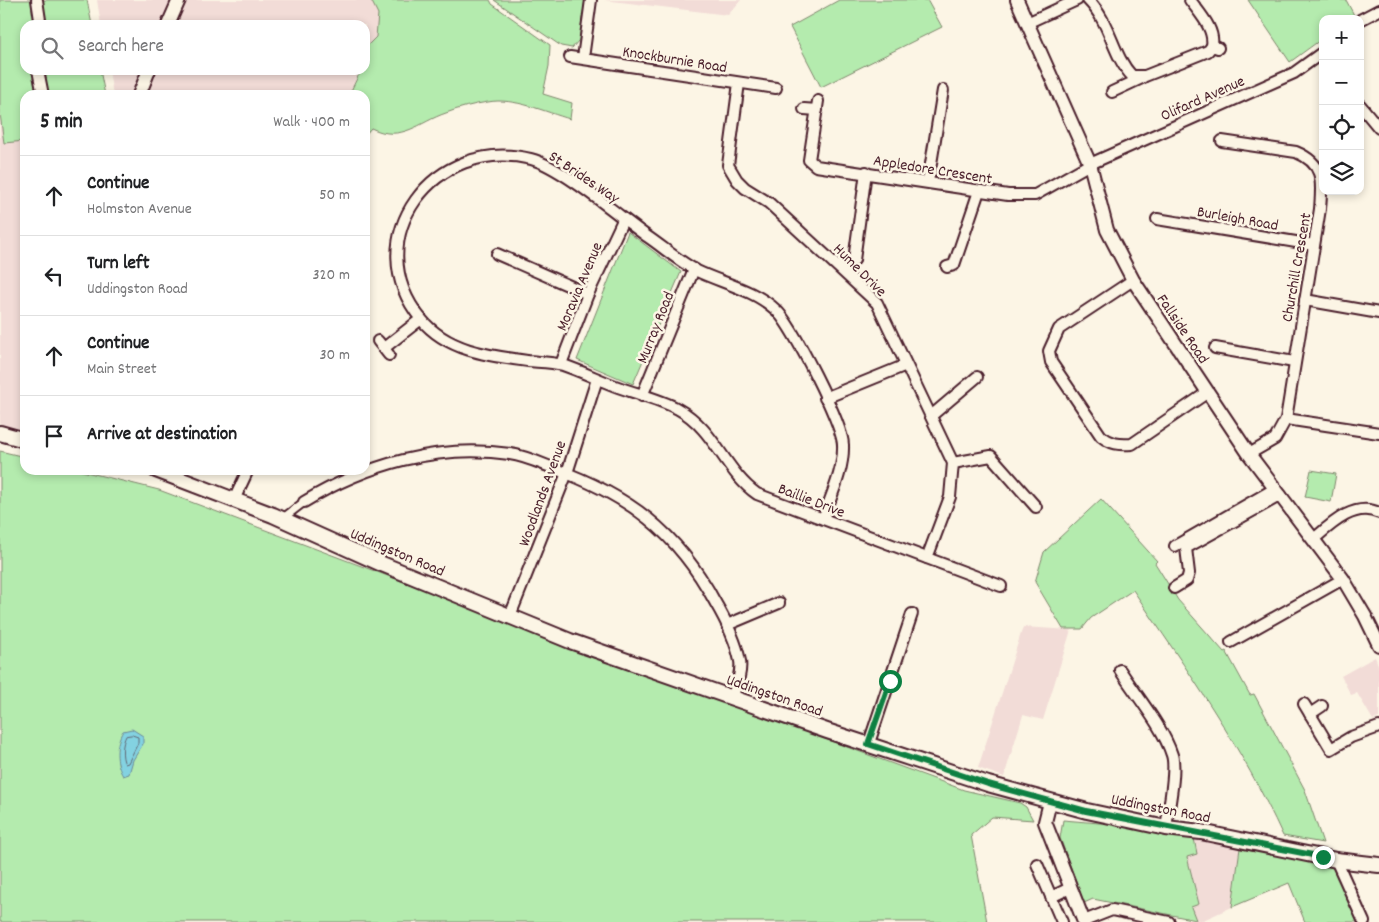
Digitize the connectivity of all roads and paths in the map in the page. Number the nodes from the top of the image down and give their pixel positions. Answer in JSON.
{"nodes":[{"id":1,"x":37,"y":0,"type":"edge"},
{"id":2,"x":179,"y":0,"type":"edge"},
{"id":3,"x":591,"y":0,"type":"edge"},
{"id":4,"x":1017,"y":0,"type":"edge"},
{"id":5,"x":1077,"y":0,"type":"edge"},
{"id":6,"x":1088,"y":0,"type":"edge"},
{"id":7,"x":1190,"y":0,"type":"edge"},
{"id":8,"x":1379,"y":10,"type":"edge"},
{"id":9,"x":1364,"y":18,"type":"edge"},
{"id":10,"x":40,"y":20,"type":"edge"},
{"id":11,"x":170,"y":20,"type":"edge"},
{"id":12,"x":1027,"y":23,"type":"junction"},
{"id":13,"x":1319,"y":55,"type":"edge"},
{"id":14,"x":570,"y":57,"type":"dead end"},
{"id":15,"x":583,"y":58,"type":"junction"},
{"id":16,"x":39,"y":75,"type":"edge"},
{"id":17,"x":147,"y":75,"type":"edge"},
{"id":18,"x":1146,"y":76,"type":"junction"},
{"id":19,"x":739,"y":83,"type":"junction"},
{"id":20,"x":776,"y":88,"type":"dead end"},
{"id":21,"x":43,"y":90,"type":"edge"},
{"id":22,"x":141,"y":90,"type":"edge"},
{"id":23,"x":943,"y":90,"type":"dead end"},
{"id":24,"x":1112,"y":92,"type":"dead end"},
{"id":25,"x":804,"y":109,"type":"dead end"},
{"id":26,"x":1364,"y":110,"type":"edge"},
{"id":27,"x":1379,"y":128,"type":"edge"},
{"id":28,"x":1222,"y":141,"type":"dead end"},
{"id":29,"x":1090,"y":164,"type":"junction"},
{"id":30,"x":866,"y":172,"type":"junction"},
{"id":31,"x":928,"y":182,"type":"junction"},
{"id":32,"x":979,"y":191,"type":"junction"},
{"id":33,"x":1157,"y":219,"type":"dead end"},
{"id":34,"x":623,"y":220,"type":"junction"},
{"id":35,"x":1314,"y":245,"type":"junction"},
{"id":36,"x":497,"y":254,"type":"dead end"},
{"id":37,"x":854,"y":260,"type":"dead end"},
{"id":38,"x":947,"y":267,"type":"dead end"},
{"id":39,"x":694,"y":269,"type":"junction"},
{"id":40,"x":1133,"y":280,"type":"junction"},
{"id":41,"x":588,"y":294,"type":"junction"},
{"id":42,"x":1305,"y":300,"type":"junction"},
{"id":43,"x":1379,"y":313,"type":"edge"},
{"id":44,"x":421,"y":319,"type":"junction"},
{"id":45,"x":384,"y":348,"type":"dead end"},
{"id":46,"x":1215,"y":348,"type":"dead end"},
{"id":47,"x":1294,"y":362,"type":"junction"},
{"id":48,"x":561,"y":364,"type":"junction"},
{"id":49,"x":906,"y":365,"type":"junction"},
{"id":50,"x":977,"y":377,"type":"dead end"},
{"id":51,"x":597,"y":379,"type":"junction"},
{"id":52,"x":1208,"y":392,"type":"junction"},
{"id":53,"x":642,"y":396,"type":"junction"},
{"id":54,"x":825,"y":398,"type":"junction"},
{"id":55,"x":931,"y":416,"type":"junction"},
{"id":56,"x":1286,"y":419,"type":"junction"},
{"id":57,"x":1379,"y":433,"type":"edge"},
{"id":58,"x":0,"y":434,"type":"edge"},
{"id":59,"x":20,"y":439,"type":"edge"},
{"id":60,"x":1249,"y":454,"type":"junction"},
{"id":61,"x":953,"y":463,"type":"junction"},
{"id":62,"x":370,"y":468,"type":"edge"},
{"id":63,"x":567,"y":473,"type":"junction"},
{"id":64,"x":169,"y":475,"type":"edge"},
{"id":65,"x":246,"y":475,"type":"edge"},
{"id":66,"x":352,"y":475,"type":"edge"},
{"id":67,"x":1279,"y":492,"type":"junction"},
{"id":68,"x":234,"y":500,"type":"junction"},
{"id":69,"x":304,"y":502,"type":"joint"},
{"id":70,"x":1036,"y":507,"type":"dead end"},
{"id":71,"x":1379,"y":513,"type":"edge"},
{"id":72,"x":278,"y":517,"type":"junction"},
{"id":73,"x":823,"y":519,"type":"junction"},
{"id":74,"x":1314,"y":539,"type":"junction"},
{"id":75,"x":1175,"y":546,"type":"dead end"},
{"id":76,"x":927,"y":558,"type":"junction"},
{"id":77,"x":1343,"y":579,"type":"junction"},
{"id":78,"x":1002,"y":586,"type":"dead end"},
{"id":79,"x":1174,"y":588,"type":"dead end"},
{"id":80,"x":780,"y":603,"type":"dead end"},
{"id":81,"x":912,"y":614,"type":"dead end"},
{"id":82,"x":510,"y":616,"type":"junction"},
{"id":83,"x":727,"y":625,"type":"junction"},
{"id":84,"x":1230,"y":642,"type":"dead end"},
{"id":85,"x":1379,"y":644,"type":"edge"},
{"id":86,"x":1120,"y":670,"type":"dead end"},
{"id":87,"x":732,"y":698,"type":"junction"},
{"id":88,"x":1322,"y":706,"type":"dead end"},
{"id":89,"x":1379,"y":727,"type":"edge"},
{"id":90,"x":868,"y":744,"type":"junction"},
{"id":91,"x":1050,"y":802,"type":"junction"},
{"id":92,"x":1166,"y":828,"type":"junction"},
{"id":93,"x":1330,"y":858,"type":"junction"},
{"id":94,"x":1037,"y":864,"type":"dead end"},
{"id":95,"x":1379,"y":865,"type":"edge"},
{"id":96,"x":1070,"y":888,"type":"junction"},
{"id":97,"x":1051,"y":897,"type":"junction"},
{"id":98,"x":1084,"y":921,"type":"edge"},
{"id":99,"x":1062,"y":922,"type":"edge"},
{"id":100,"x":1169,"y":922,"type":"edge"},
{"id":101,"x":1364,"y":922,"type":"edge"}],
"edges":[{"from":1,"to":10,"type":"street"},
{"from":2,"to":11,"type":"street"},
{"from":3,"to":15,"type":"street"},
{"from":4,"to":12,"type":"street","name":"Fallside Road"},
{"from":5,"to":12,"type":"street"},
{"from":6,"to":18,"type":"street"},
{"from":7,"to":18,"type":"street"},
{"from":8,"to":9,"type":"street"},
{"from":12,"to":29,"type":"street","name":"Fallside Road"},
{"from":13,"to":29,"type":"street","name":"Olifard Avenue"},
{"from":14,"to":15,"type":"street","name":"Knockburnie Road"},
{"from":15,"to":19,"type":"street","name":"Knockburnie Road"},
{"from":16,"to":21,"type":"street"},
{"from":17,"to":22,"type":"street"},
{"from":18,"to":24,"type":"street"},
{"from":19,"to":20,"type":"street","name":"Knockburnie Road"},
{"from":19,"to":49,"type":"street","name":"Hume Drive"},
{"from":23,"to":31,"type":"street"},
{"from":25,"to":30,"type":"street","name":"Appledore Crescent"},
{"from":26,"to":27,"type":"street"},
{"from":28,"to":35,"type":"street","name":"Churchill Crescent"},
{"from":29,"to":32,"type":"street","name":"Appledore Crescent"},
{"from":29,"to":40,"type":"street","name":"Fallside Road"},
{"from":30,"to":31,"type":"street","name":"Appledore Crescent"},
{"from":30,"to":37,"type":"street"},
{"from":31,"to":32,"type":"street","name":"Appledore Crescent"},
{"from":32,"to":38,"type":"street"},
{"from":33,"to":35,"type":"street","name":"Burleigh Road"},
{"from":34,"to":39,"type":"street","name":"St Brides Way"},
{"from":34,"to":41,"type":"street","name":"Moravia Avenue"},
{"from":34,"to":44,"type":"street","name":"St Brides Way"},
{"from":35,"to":42,"type":"street","name":"Churchill Crescent"},
{"from":36,"to":41,"type":"street"},
{"from":39,"to":53,"type":"street","name":"Murray Road"},
{"from":39,"to":54,"type":"street","name":"St Brides Way"},
{"from":40,"to":52,"type":"street","name":"Fallside Road"},
{"from":40,"to":52,"type":"street"},
{"from":41,"to":48,"type":"street","name":"Moravia Avenue"},
{"from":42,"to":43,"type":"street"},
{"from":42,"to":47,"type":"street","name":"Churchill Crescent"},
{"from":44,"to":45,"type":"street"},
{"from":44,"to":48,"type":"street","name":"St Brides Way"},
{"from":46,"to":47,"type":"street"},
{"from":47,"to":56,"type":"street","name":"Churchill Crescent"},
{"from":48,"to":51,"type":"street","name":"St Brides Way"},
{"from":49,"to":54,"type":"street"},
{"from":49,"to":55,"type":"street","name":"Hume Drive"},
{"from":50,"to":55,"type":"street"},
{"from":51,"to":53,"type":"street"},
{"from":51,"to":63,"type":"street","name":"Woodlands Avenue"},
{"from":52,"to":60,"type":"street","name":"Fallside Road"},
{"from":53,"to":73,"type":"street","name":"Baillie Drive"},
{"from":54,"to":73,"type":"street","name":"St Brides Way"},
{"from":55,"to":61,"type":"street","name":"Hume Drive"},
{"from":56,"to":57,"type":"street"},
{"from":56,"to":60,"type":"street","name":"Churchill Crescent"},
{"from":58,"to":59,"type":"main road"},
{"from":60,"to":67,"type":"street","name":"Fallside Road"},
{"from":61,"to":70,"type":"street"},
{"from":61,"to":76,"type":"street"},
{"from":62,"to":63,"type":"street"},
{"from":63,"to":82,"type":"street","name":"Woodlands Avenue"},
{"from":63,"to":83,"type":"street"},
{"from":64,"to":68,"type":"main road","name":"Uddingston Road"},
{"from":65,"to":68,"type":"street"},
{"from":66,"to":69,"type":"street"},
{"from":67,"to":74,"type":"street","name":"Fallside Road"},
{"from":67,"to":75,"type":"street"},
{"from":67,"to":79,"type":"street"},
{"from":68,"to":72,"type":"main road","name":"Uddingston Road"},
{"from":69,"to":72,"type":"street"},
{"from":71,"to":74,"type":"street"},
{"from":72,"to":82,"type":"main road","name":"Uddingston Road"},
{"from":73,"to":76,"type":"street","name":"Baillie Drive"},
{"from":74,"to":77,"type":"street","name":"Fallside Road"},
{"from":76,"to":78,"type":"street","name":"Baillie Drive"},
{"from":77,"to":84,"type":"street"},
{"from":77,"to":85,"type":"street","name":"Fallside Road"},
{"from":80,"to":83,"type":"street"},
{"from":81,"to":90,"type":"street"},
{"from":82,"to":87,"type":"main road","name":"Uddingston Road"},
{"from":83,"to":87,"type":"street"},
{"from":86,"to":92,"type":"street"},
{"from":87,"to":90,"type":"main road","name":"Uddingston Road"},
{"from":88,"to":89,"type":"street"},
{"from":90,"to":91,"type":"main road","name":"Uddingston Road"},
{"from":91,"to":92,"type":"main road","name":"Uddingston Road"},
{"from":91,"to":96,"type":"street"},
{"from":92,"to":93,"type":"main road","name":"Uddingston Road"},
{"from":93,"to":95,"type":"main road","name":"Uddingston Road"},
{"from":93,"to":101,"type":"street"},
{"from":94,"to":97,"type":"street"},
{"from":96,"to":97,"type":"street"},
{"from":96,"to":98,"type":"street"},
{"from":97,"to":99,"type":"street"},
{"from":98,"to":100,"type":"street"}]}
